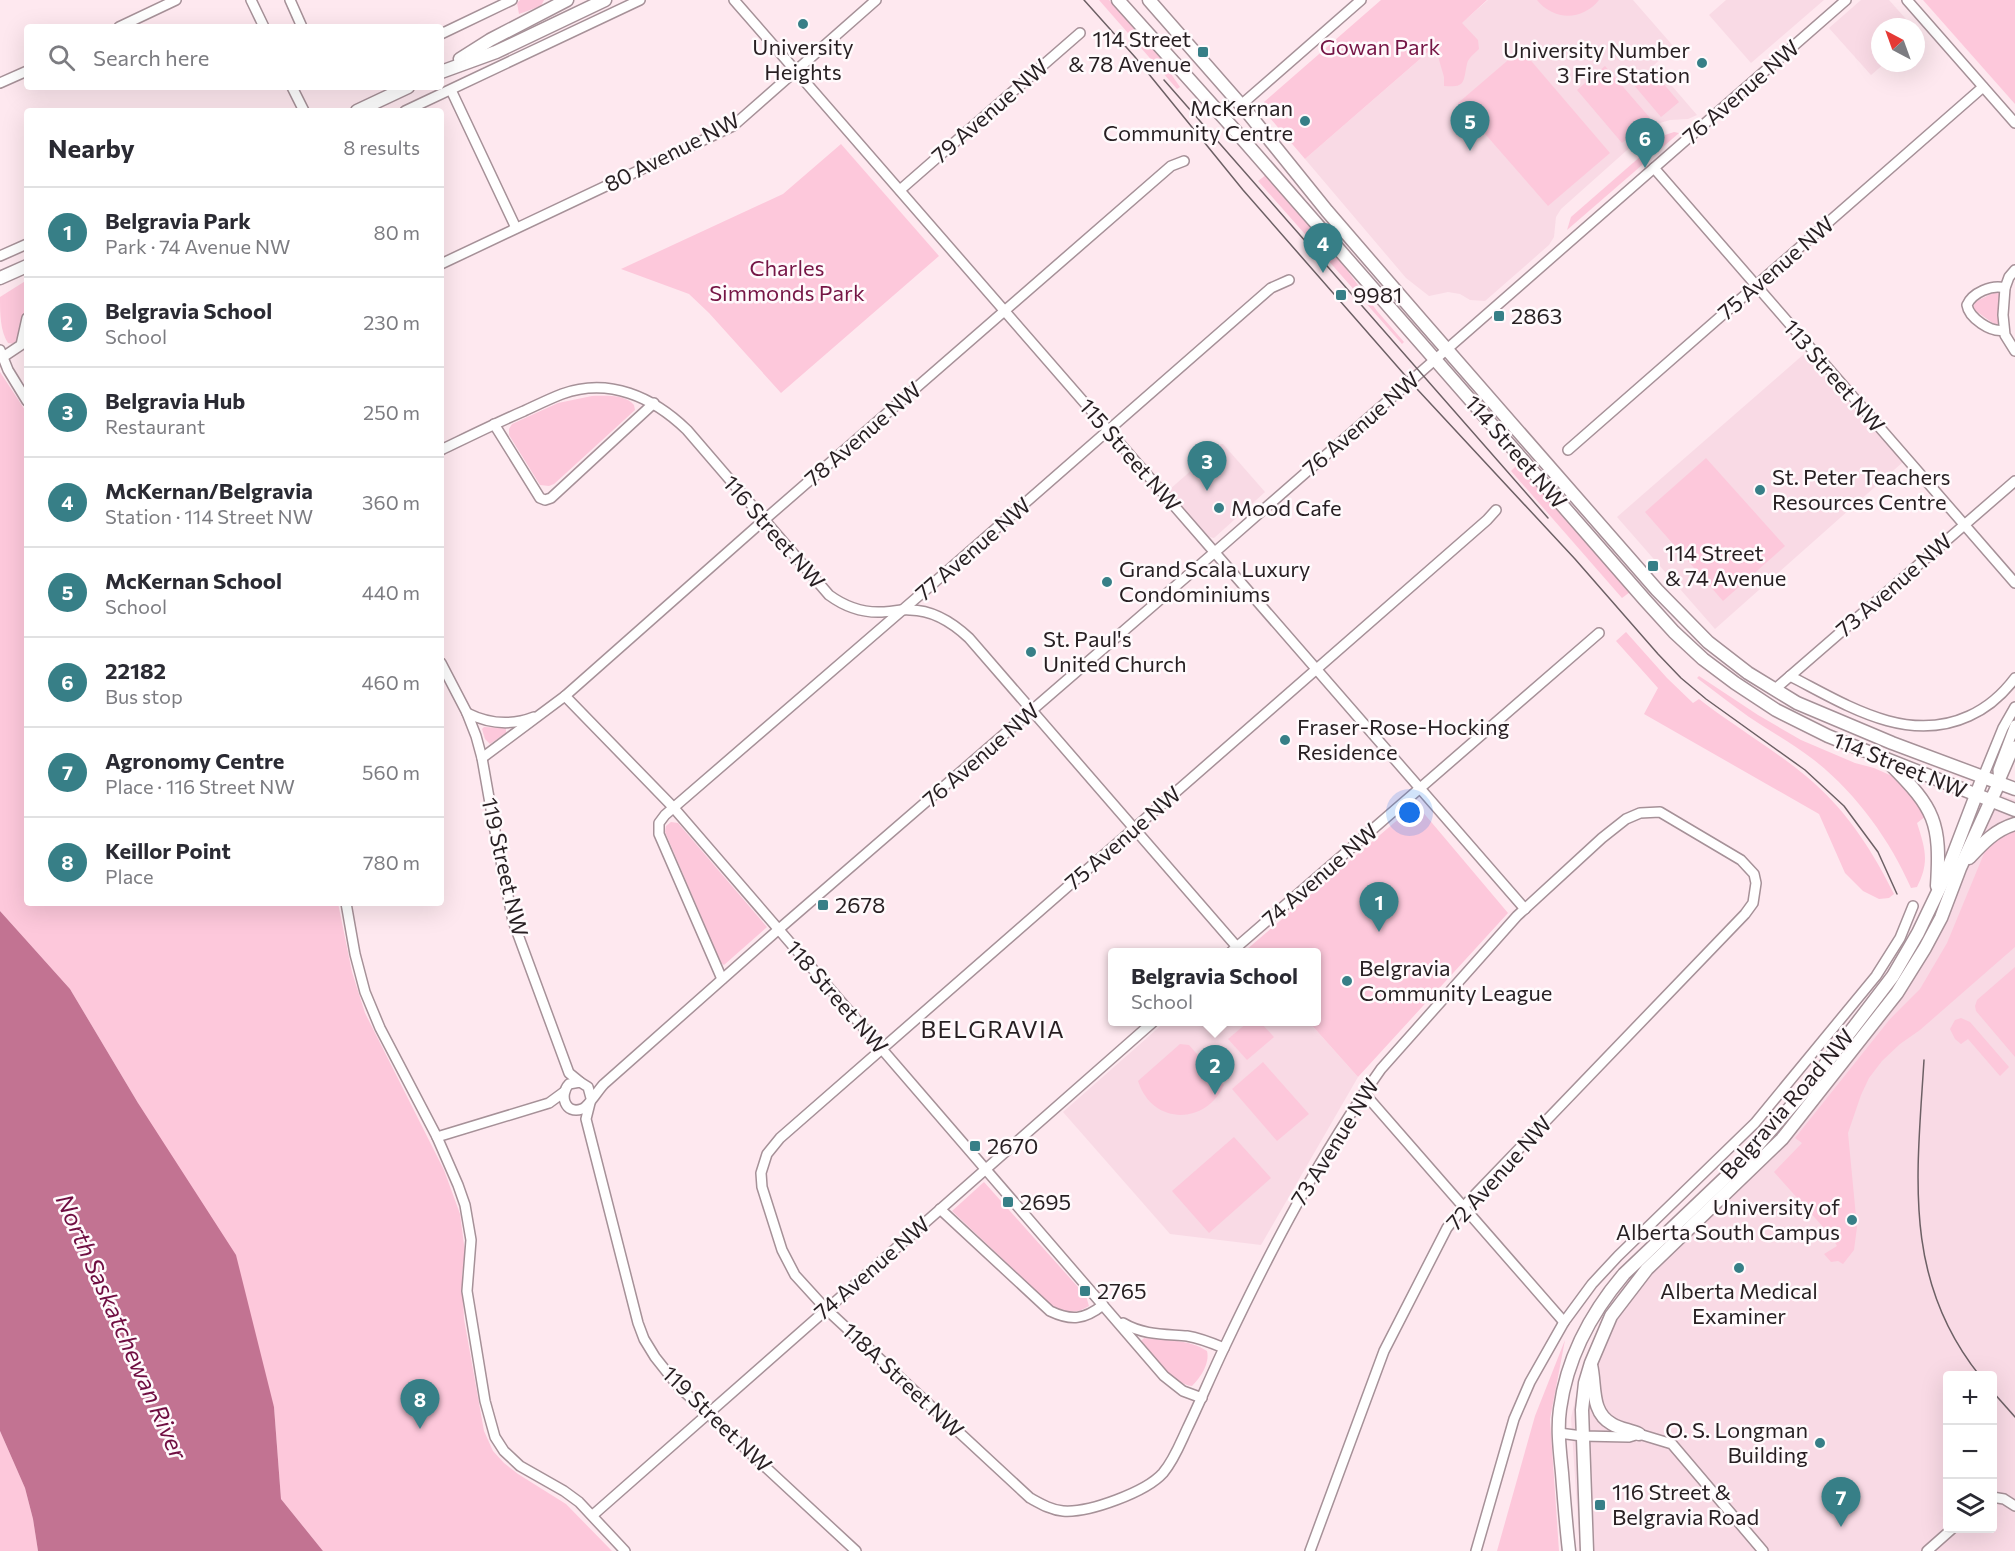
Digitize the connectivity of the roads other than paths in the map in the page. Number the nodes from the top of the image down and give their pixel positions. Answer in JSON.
{"nodes":[{"id":1,"x":176,"y":0,"type":"edge"},
{"id":2,"x":251,"y":0,"type":"edge"},
{"id":3,"x":290,"y":0,"type":"edge"},
{"id":4,"x":512,"y":0,"type":"edge"},
{"id":5,"x":567,"y":0,"type":"edge"},
{"id":6,"x":605,"y":0,"type":"edge"},
{"id":7,"x":640,"y":0,"type":"edge"},
{"id":8,"x":734,"y":0,"type":"edge"},
{"id":9,"x":876,"y":0,"type":"edge"},
{"id":10,"x":1118,"y":0,"type":"edge"},
{"id":11,"x":1149,"y":0,"type":"edge"},
{"id":12,"x":1361,"y":0,"type":"edge"},
{"id":13,"x":1846,"y":0,"type":"edge"},
{"id":14,"x":1907,"y":0,"type":"edge"},
{"id":15,"x":596,"y":3,"type":"edge"},
{"id":16,"x":125,"y":24,"type":"edge"},
{"id":17,"x":263,"y":24,"type":"edge"},
{"id":18,"x":301,"y":24,"type":"edge"},
{"id":19,"x":444,"y":33,"type":"edge"},
{"id":20,"x":1080,"y":33,"type":"dead end"},
{"id":21,"x":444,"y":70,"type":"edge"},
{"id":22,"x":444,"y":70,"type":"edge"},
{"id":23,"x":796,"y":71,"type":"junction"},
{"id":24,"x":24,"y":72,"type":"edge"},
{"id":25,"x":0,"y":83,"type":"edge"},
{"id":26,"x":1983,"y":87,"type":"junction"},
{"id":27,"x":294,"y":90,"type":"edge"},
{"id":28,"x":402,"y":90,"type":"edge"},
{"id":29,"x":451,"y":90,"type":"junction"},
{"id":30,"x":1241,"y":105,"type":"junction"},
{"id":31,"x":302,"y":108,"type":"edge"},
{"id":32,"x":363,"y":108,"type":"edge"},
{"id":33,"x":412,"y":108,"type":"edge"},
{"id":34,"x":2015,"y":123,"type":"edge"},
{"id":35,"x":1184,"y":161,"type":"dead end"},
{"id":36,"x":1654,"y":168,"type":"junction"},
{"id":37,"x":900,"y":190,"type":"junction"},
{"id":38,"x":516,"y":228,"type":"junction"},
{"id":39,"x":24,"y":244,"type":"edge"},
{"id":40,"x":0,"y":256,"type":"edge"},
{"id":41,"x":444,"y":263,"type":"edge"},
{"id":42,"x":24,"y":267,"type":"edge"},
{"id":43,"x":2015,"y":270,"type":"edge"},
{"id":44,"x":0,"y":278,"type":"edge"},
{"id":45,"x":1289,"y":280,"type":"dead end"},
{"id":46,"x":1756,"y":285,"type":"junction"},
{"id":47,"x":2005,"y":288,"type":"junction"},
{"id":48,"x":1005,"y":311,"type":"junction"},
{"id":49,"x":2004,"y":330,"type":"junction"},
{"id":50,"x":24,"y":332,"type":"edge"},
{"id":51,"x":1447,"y":349,"type":"junction"},
{"id":52,"x":2015,"y":351,"type":"edge"},
{"id":53,"x":2,"y":353,"type":"edge"},
{"id":54,"x":1435,"y":360,"type":"junction"},
{"id":55,"x":24,"y":397,"type":"edge"},
{"id":56,"x":654,"y":403,"type":"junction"},
{"id":57,"x":494,"y":424,"type":"junction"},
{"id":58,"x":1107,"y":430,"type":"junction"},
{"id":59,"x":444,"y":449,"type":"edge"},
{"id":60,"x":1568,"y":450,"type":"dead end"},
{"id":61,"x":2015,"y":481,"type":"edge"},
{"id":62,"x":1496,"y":510,"type":"dead end"},
{"id":63,"x":763,"y":520,"type":"junction"},
{"id":64,"x":1964,"y":524,"type":"junction"},
{"id":65,"x":1215,"y":552,"type":"junction"},
{"id":66,"x":2015,"y":583,"type":"edge"},
{"id":67,"x":903,"y":610,"type":"junction"},
{"id":68,"x":1599,"y":633,"type":"dead end"},
{"id":69,"x":444,"y":669,"type":"edge"},
{"id":70,"x":1318,"y":669,"type":"junction"},
{"id":71,"x":1790,"y":676,"type":"junction"},
{"id":72,"x":2015,"y":678,"type":"edge"},
{"id":73,"x":1774,"y":690,"type":"junction"},
{"id":74,"x":565,"y":696,"type":"junction"},
{"id":75,"x":2015,"y":707,"type":"edge"},
{"id":76,"x":1033,"y":710,"type":"junction"},
{"id":77,"x":544,"y":712,"type":"junction"},
{"id":78,"x":467,"y":713,"type":"junction"},
{"id":79,"x":2015,"y":725,"type":"edge"},
{"id":80,"x":2015,"y":746,"type":"edge"},
{"id":81,"x":482,"y":758,"type":"junction"},
{"id":82,"x":1887,"y":761,"type":"junction"},
{"id":83,"x":1983,"y":777,"type":"junction"},
{"id":84,"x":1999,"y":783,"type":"junction"},
{"id":85,"x":1420,"y":789,"type":"junction"},
{"id":86,"x":2015,"y":789,"type":"edge"},
{"id":87,"x":1976,"y":795,"type":"junction"},
{"id":88,"x":1992,"y":800,"type":"junction"},
{"id":89,"x":673,"y":807,"type":"junction"},
{"id":90,"x":2010,"y":808,"type":"edge"},
{"id":91,"x":2015,"y":824,"type":"edge"},
{"id":92,"x":1134,"y":828,"type":"junction"},
{"id":93,"x":1960,"y":868,"type":"junction"},
{"id":94,"x":1756,"y":883,"type":"joint"},
{"id":95,"x":1937,"y":891,"type":"junction"},
{"id":96,"x":347,"y":906,"type":"edge"},
{"id":97,"x":1913,"y":906,"type":"dead end"},
{"id":98,"x":1525,"y":909,"type":"junction"},
{"id":99,"x":779,"y":929,"type":"junction"},
{"id":100,"x":1232,"y":948,"type":"edge"},
{"id":101,"x":1236,"y":948,"type":"edge"},
{"id":102,"x":723,"y":979,"type":"junction"},
{"id":103,"x":1148,"y":1026,"type":"edge"},
{"id":104,"x":882,"y":1050,"type":"junction"},
{"id":105,"x":569,"y":1073,"type":"junction"},
{"id":106,"x":583,"y":1083,"type":"junction"},
{"id":107,"x":604,"y":1084,"type":"junction"},
{"id":108,"x":565,"y":1090,"type":"junction"},
{"id":109,"x":1364,"y":1093,"type":"junction"},
{"id":110,"x":590,"y":1100,"type":"junction"},
{"id":111,"x":549,"y":1104,"type":"junction"},
{"id":112,"x":572,"y":1109,"type":"junction"},
{"id":113,"x":586,"y":1119,"type":"junction"},
{"id":114,"x":437,"y":1137,"type":"junction"},
{"id":115,"x":985,"y":1168,"type":"junction"},
{"id":116,"x":761,"y":1173,"type":"joint"},
{"id":117,"x":1464,"y":1206,"type":"junction"},
{"id":118,"x":940,"y":1209,"type":"junction"},
{"id":119,"x":1103,"y":1305,"type":"junction"},
{"id":120,"x":826,"y":1309,"type":"junction"},
{"id":121,"x":1114,"y":1318,"type":"junction"},
{"id":122,"x":1564,"y":1322,"type":"junction"},
{"id":123,"x":1224,"y":1348,"type":"junction"},
{"id":124,"x":1591,"y":1363,"type":"junction"},
{"id":125,"x":1202,"y":1398,"type":"junction"},
{"id":126,"x":707,"y":1413,"type":"junction"},
{"id":127,"x":1559,"y":1433,"type":"junction"},
{"id":128,"x":1639,"y":1434,"type":"junction"},
{"id":129,"x":1582,"y":1436,"type":"junction"},
{"id":130,"x":1997,"y":1497,"type":"edge"},
{"id":131,"x":2015,"y":1506,"type":"edge"},
{"id":132,"x":1078,"y":1511,"type":"joint"},
{"id":133,"x":592,"y":1515,"type":"junction"},
{"id":134,"x":1947,"y":1533,"type":"edge"},
{"id":135,"x":625,"y":1551,"type":"edge"},
{"id":136,"x":856,"y":1551,"type":"edge"},
{"id":137,"x":1310,"y":1551,"type":"edge"},
{"id":138,"x":1476,"y":1551,"type":"edge"},
{"id":139,"x":1569,"y":1551,"type":"edge"},
{"id":140,"x":1587,"y":1551,"type":"edge"},
{"id":141,"x":1763,"y":1551,"type":"edge"},
{"id":142,"x":1927,"y":1551,"type":"edge"}],
"edges":[{"from":1,"to":16,"type":"street"},
{"from":2,"to":17,"type":"street"},
{"from":3,"to":18,"type":"street"},
{"from":4,"to":19,"type":"street"},
{"from":5,"to":21,"type":"main road"},
{"from":6,"to":15,"type":"main road"},
{"from":7,"to":29,"type":"street"},
{"from":8,"to":23,"type":"street","name":"115 Street NW"},
{"from":9,"to":23,"type":"street","name":"80 Avenue NW"},
{"from":10,"to":54,"type":"main road","name":"114 Street NW"},
{"from":11,"to":30,"type":"main road","name":"114 Street NW"},
{"from":12,"to":30,"type":"street"},
{"from":13,"to":36,"type":"street","name":"76 Avenue NW"},
{"from":14,"to":26,"type":"street"},
{"from":15,"to":22,"type":"main road"},
{"from":20,"to":37,"type":"street","name":"79 Avenue NW"},
{"from":23,"to":37,"type":"street","name":"115 Street NW"},
{"from":23,"to":38,"type":"street","name":"80 Avenue NW"},
{"from":24,"to":25,"type":"street"},
{"from":26,"to":34,"type":"street"},
{"from":26,"to":46,"type":"street","name":"75 Avenue NW"},
{"from":27,"to":31,"type":"street"},
{"from":28,"to":32,"type":"main road"},
{"from":29,"to":33,"type":"street"},
{"from":29,"to":38,"type":"street"},
{"from":30,"to":51,"type":"main road","name":"114 Street NW"},
{"from":35,"to":48,"type":"street","name":"78 Avenue NW"},
{"from":36,"to":46,"type":"street","name":"113 Street NW"},
{"from":36,"to":51,"type":"street","name":"76 Avenue NW"},
{"from":37,"to":48,"type":"street","name":"115 Street NW"},
{"from":38,"to":41,"type":"street","name":"80 Avenue NW"},
{"from":39,"to":40,"type":"street"},
{"from":42,"to":44,"type":"main road"},
{"from":43,"to":47,"type":"street"},
{"from":45,"to":58,"type":"street","name":"77 Avenue NW"},
{"from":46,"to":60,"type":"street","name":"75 Avenue NW"},
{"from":46,"to":64,"type":"street","name":"113 Street NW"},
{"from":47,"to":49,"type":"street"},
{"from":47,"to":49,"type":"street"},
{"from":48,"to":58,"type":"street","name":"115 Street NW"},
{"from":48,"to":63,"type":"street","name":"78 Avenue NW"},
{"from":49,"to":52,"type":"street"},
{"from":50,"to":53,"type":"street"},
{"from":51,"to":54,"type":"street","name":"76 Avenue NW"},
{"from":51,"to":73,"type":"main road","name":"114 Street NW"},
{"from":53,"to":55,"type":"street"},
{"from":54,"to":65,"type":"street","name":"76 Avenue NW"},
{"from":54,"to":82,"type":"main road","name":"114 Street NW"},
{"from":56,"to":57,"type":"street"},
{"from":56,"to":57,"type":"street"},
{"from":56,"to":63,"type":"street","name":"116 Street NW"},
{"from":57,"to":59,"type":"street"},
{"from":58,"to":65,"type":"street","name":"115 Street NW"},
{"from":58,"to":67,"type":"street","name":"77 Avenue NW"},
{"from":61,"to":64,"type":"street","name":"73 Avenue NW"},
{"from":62,"to":70,"type":"street","name":"75 Avenue NW"},
{"from":63,"to":67,"type":"street","name":"116 Street NW"},
{"from":63,"to":74,"type":"street","name":"78 Avenue NW"},
{"from":64,"to":66,"type":"street","name":"113 Street NW"},
{"from":64,"to":71,"type":"street","name":"73 Avenue NW"},
{"from":65,"to":70,"type":"street","name":"115 Street NW"},
{"from":65,"to":76,"type":"street","name":"76 Avenue NW"},
{"from":67,"to":76,"type":"street","name":"116 Street NW"},
{"from":67,"to":89,"type":"street","name":"77 Avenue NW"},
{"from":68,"to":85,"type":"street","name":"74 Avenue NW"},
{"from":69,"to":78,"type":"street","name":"119 Street NW"},
{"from":70,"to":85,"type":"street","name":"115 Street NW"},
{"from":70,"to":92,"type":"street","name":"75 Avenue NW"},
{"from":71,"to":72,"type":"street","name":"114 Street NW"},
{"from":71,"to":73,"type":"street","name":"73 Avenue NW"},
{"from":73,"to":83,"type":"main road","name":"114 Street NW"},
{"from":74,"to":77,"type":"street","name":"78 Avenue NW"},
{"from":74,"to":89,"type":"street","name":"118 Street NW"},
{"from":75,"to":83,"type":"street"},
{"from":76,"to":92,"type":"street","name":"116 Street NW"},
{"from":76,"to":99,"type":"street","name":"76 Avenue NW"},
{"from":77,"to":78,"type":"street","name":"78 Avenue NW"},
{"from":77,"to":81,"type":"street","name":"78 Avenue NW"},
{"from":78,"to":81,"type":"street","name":"119 Street NW"},
{"from":79,"to":84,"type":"street"},
{"from":80,"to":84,"type":"street"},
{"from":81,"to":105,"type":"street","name":"119 Street NW"},
{"from":82,"to":87,"type":"main road","name":"114 Street NW"},
{"from":82,"to":95,"type":"main road"},
{"from":83,"to":84,"type":"main road","name":"114 Street NW"},
{"from":83,"to":87,"type":"main road","name":"Belgravia Road NW"},
{"from":84,"to":86,"type":"main road"},
{"from":84,"to":88,"type":"main road","name":"Belgravia Road NW"},
{"from":84,"to":90,"type":"main road"},
{"from":85,"to":98,"type":"street","name":"115 Street NW"},
{"from":85,"to":101,"type":"street","name":"74 Avenue NW"},
{"from":87,"to":88,"type":"main road","name":"114 Street NW"},
{"from":87,"to":95,"type":"main road","name":"Belgravia Road NW"},
{"from":88,"to":90,"type":"main road"},
{"from":88,"to":93,"type":"main road","name":"Belgravia Road NW"},
{"from":89,"to":99,"type":"street","name":"118 Street NW"},
{"from":89,"to":102,"type":"street","name":"77 Avenue NW"},
{"from":91,"to":93,"type":"main road"},
{"from":92,"to":100,"type":"street","name":"116 Street NW"},
{"from":92,"to":104,"type":"street","name":"75 Avenue NW"},
{"from":93,"to":124,"type":"main road","name":"Belgravia Road NW"},
{"from":94,"to":98,"type":"street","name":"73 Avenue NW"},
{"from":94,"to":117,"type":"street","name":"72 Avenue NW"},
{"from":95,"to":127,"type":"main road","name":"Belgravia Road NW"},
{"from":96,"to":114,"type":"street"},
{"from":97,"to":122,"type":"street"},
{"from":98,"to":109,"type":"street","name":"73 Avenue NW"},
{"from":99,"to":102,"type":"street","name":"76 Avenue NW"},
{"from":99,"to":104,"type":"street","name":"118 Street NW"},
{"from":102,"to":107,"type":"street","name":"76 Avenue NW"},
{"from":103,"to":115,"type":"street","name":"74 Avenue NW"},
{"from":104,"to":115,"type":"street","name":"118 Street NW"},
{"from":104,"to":116,"type":"street","name":"75 Avenue NW"},
{"from":105,"to":106,"type":"street"},
{"from":105,"to":108,"type":"street"},
{"from":106,"to":107,"type":"street"},
{"from":106,"to":108,"type":"street"},
{"from":106,"to":110,"type":"street"},
{"from":107,"to":110,"type":"street","name":"76 Avenue NW"},
{"from":108,"to":111,"type":"street"},
{"from":108,"to":112,"type":"street"},
{"from":109,"to":117,"type":"street"},
{"from":109,"to":123,"type":"street","name":"73 Avenue NW"},
{"from":110,"to":112,"type":"street","name":"76 Avenue NW"},
{"from":110,"to":113,"type":"street","name":"119 Street NW"},
{"from":111,"to":112,"type":"street"},
{"from":111,"to":114,"type":"street"},
{"from":112,"to":113,"type":"street"},
{"from":113,"to":126,"type":"street","name":"119 Street NW"},
{"from":114,"to":133,"type":"street"},
{"from":115,"to":118,"type":"street","name":"74 Avenue NW"},
{"from":115,"to":119,"type":"street","name":"118 Street NW"},
{"from":116,"to":120,"type":"street","name":"118A Street NW"},
{"from":117,"to":122,"type":"street"},
{"from":117,"to":137,"type":"street","name":"72 Avenue NW"},
{"from":118,"to":119,"type":"street"},
{"from":118,"to":120,"type":"street","name":"74 Avenue NW"},
{"from":119,"to":121,"type":"street","name":"118 Street NW"},
{"from":120,"to":126,"type":"street","name":"74 Avenue NW"},
{"from":120,"to":132,"type":"street","name":"118A Street NW"},
{"from":121,"to":123,"type":"street","name":"118 Street NW"},
{"from":121,"to":125,"type":"street","name":"118 Street NW"},
{"from":122,"to":138,"type":"street"},
{"from":123,"to":125,"type":"street","name":"73 Avenue NW"},
{"from":124,"to":128,"type":"main road"},
{"from":124,"to":129,"type":"main road","name":"Belgravia Road NW"},
{"from":125,"to":132,"type":"street","name":"73 Avenue NW"},
{"from":126,"to":133,"type":"street","name":"74 Avenue NW"},
{"from":126,"to":136,"type":"street","name":"119 Street NW"},
{"from":127,"to":129,"type":"street"},
{"from":127,"to":139,"type":"main road","name":"Belgravia Road NW"},
{"from":128,"to":129,"type":"street"},
{"from":128,"to":141,"type":"street"},
{"from":129,"to":140,"type":"main road","name":"Belgravia Road NW"},
{"from":130,"to":131,"type":"street"},
{"from":133,"to":135,"type":"street"},
{"from":134,"to":142,"type":"street"}]}
